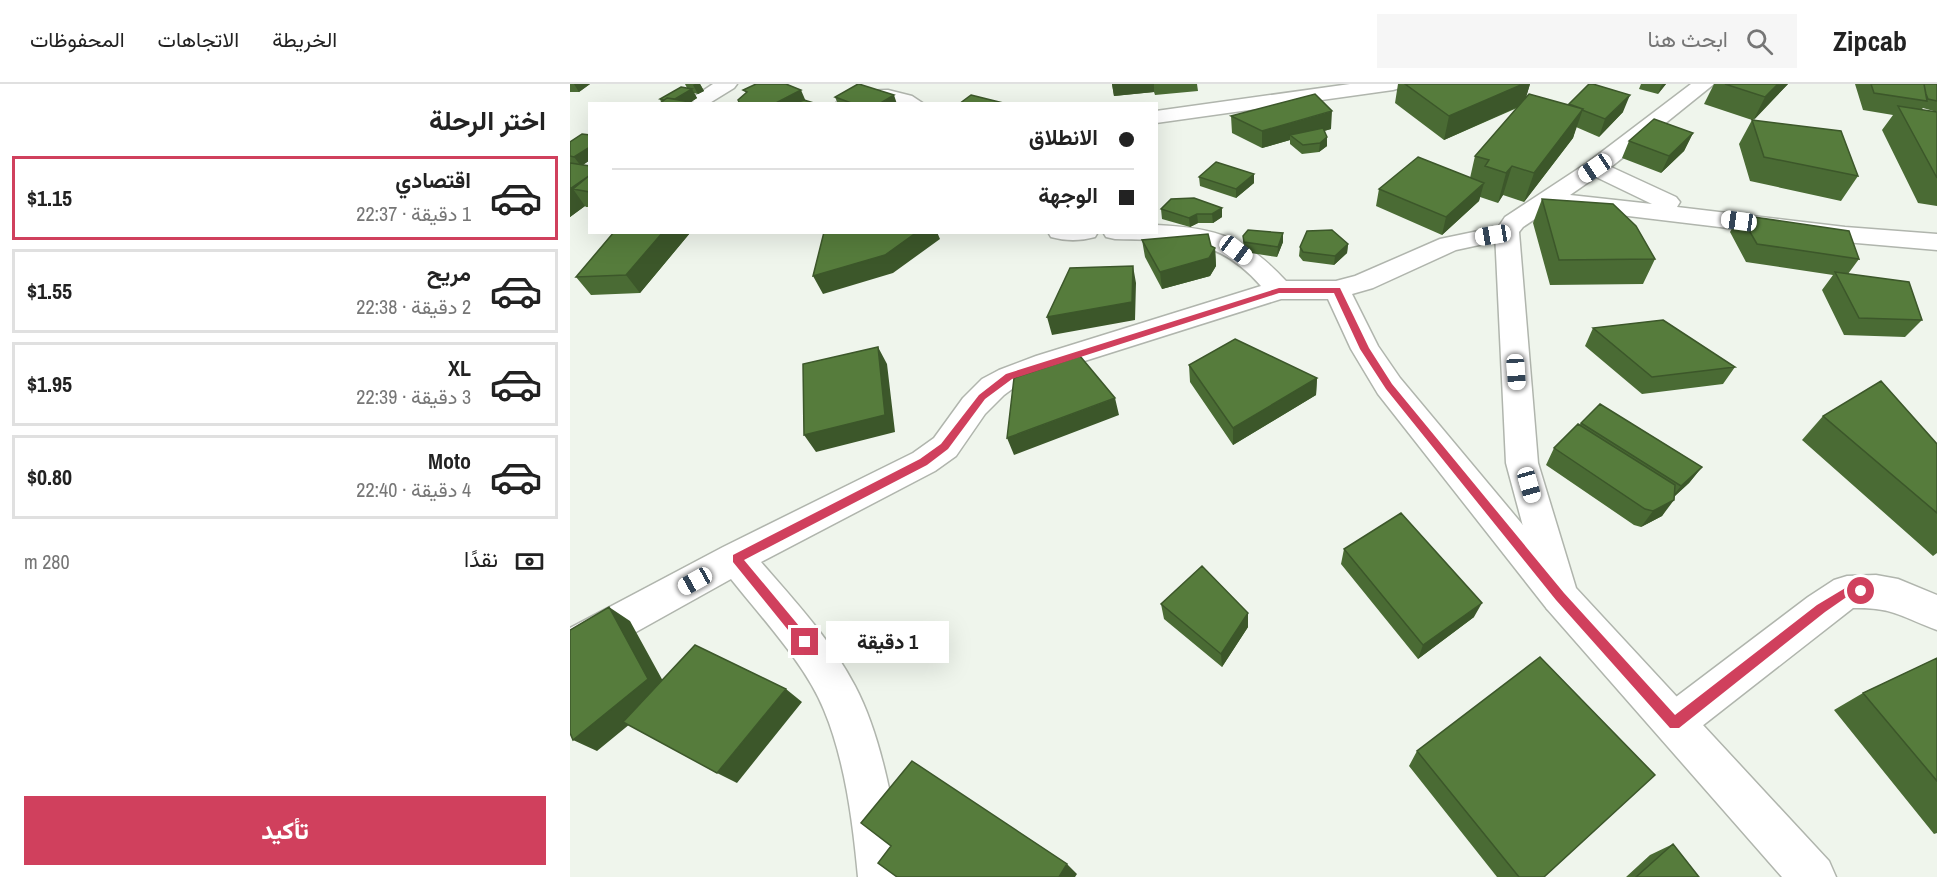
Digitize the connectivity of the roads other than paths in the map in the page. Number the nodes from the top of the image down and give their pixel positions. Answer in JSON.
{"nodes":[{"id":1,"x":727,"y":84,"type":"edge"},
{"id":2,"x":1393,"y":84,"type":"edge"},
{"id":3,"x":1704,"y":84,"type":"edge"},
{"id":4,"x":696,"y":102,"type":"edge"},
{"id":5,"x":853,"y":102,"type":"edge"},
{"id":6,"x":909,"y":102,"type":"edge"},
{"id":7,"x":1158,"y":117,"type":"edge"},
{"id":8,"x":1595,"y":168,"type":"junction"},
{"id":9,"x":1548,"y":200,"type":"junction"},
{"id":10,"x":1692,"y":214,"type":"junction"},
{"id":11,"x":1507,"y":232,"type":"junction"},
{"id":12,"x":1158,"y":234,"type":"edge"},
{"id":13,"x":1937,"y":242,"type":"edge"},
{"id":14,"x":1279,"y":290,"type":"junction"},
{"id":15,"x":1337,"y":290,"type":"junction"},
{"id":16,"x":736,"y":558,"type":"junction"},
{"id":17,"x":1560,"y":597,"type":"junction"},
{"id":18,"x":1937,"y":613,"type":"edge"},
{"id":19,"x":570,"y":648,"type":"edge"},
{"id":20,"x":1674,"y":723,"type":"junction"},
{"id":21,"x":880,"y":877,"type":"edge"},
{"id":22,"x":1813,"y":877,"type":"edge"}],
"edges":[{"from":1,"to":4,"type":"street"},
{"from":2,"to":7,"type":"street"},
{"from":3,"to":8,"type":"street"},
{"from":5,"to":6,"type":"street"},
{"from":8,"to":9,"type":"street"},
{"from":8,"to":10,"type":"street"},
{"from":9,"to":10,"type":"street"},
{"from":9,"to":11,"type":"street"},
{"from":10,"to":13,"type":"street"},
{"from":11,"to":15,"type":"street"},
{"from":11,"to":17,"type":"street"},
{"from":12,"to":14,"type":"street"},
{"from":14,"to":15,"type":"street"},
{"from":14,"to":16,"type":"street"},
{"from":15,"to":17,"type":"street"},
{"from":16,"to":19,"type":"street"},
{"from":16,"to":21,"type":"street"},
{"from":17,"to":20,"type":"street"},
{"from":18,"to":20,"type":"street"},
{"from":20,"to":22,"type":"street"}]}
